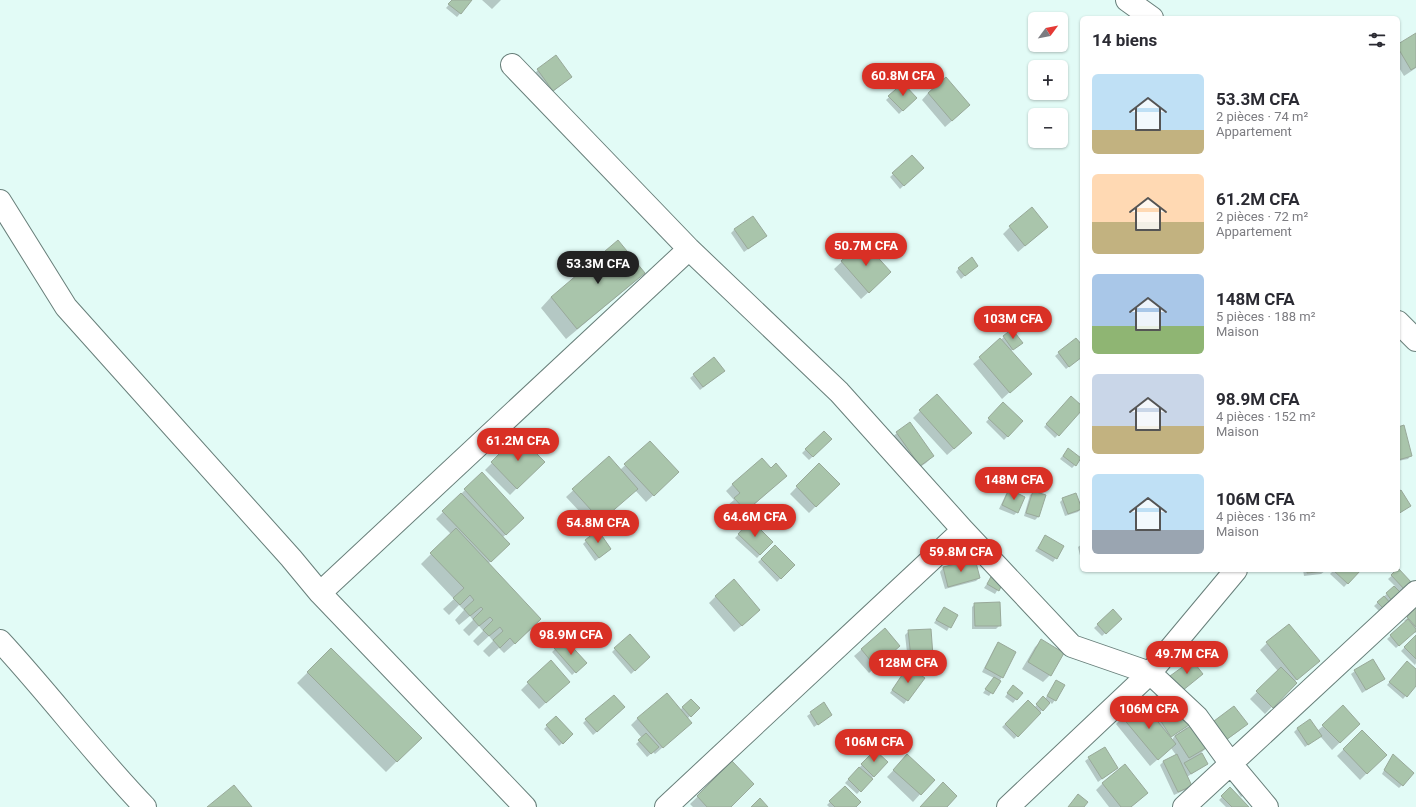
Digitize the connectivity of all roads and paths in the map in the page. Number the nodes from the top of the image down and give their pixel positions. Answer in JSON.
{"nodes":[{"id":1,"x":1127,"y":0,"type":"edge"},
{"id":2,"x":1149,"y":16,"type":"edge"},
{"id":3,"x":512,"y":65,"type":"dead end"},
{"id":4,"x":0,"y":201,"type":"edge"},
{"id":5,"x":689,"y":249,"type":"junction"},
{"id":6,"x":1400,"y":324,"type":"edge"},
{"id":7,"x":1416,"y":340,"type":"edge"},
{"id":8,"x":963,"y":530,"type":"junction"},
{"id":9,"x":1234,"y":572,"type":"edge"},
{"id":10,"x":1416,"y":592,"type":"edge"},
{"id":11,"x":320,"y":593,"type":"junction"},
{"id":12,"x":0,"y":641,"type":"edge"},
{"id":13,"x":1150,"y":673,"type":"junction"},
{"id":14,"x":1231,"y":764,"type":"junction"},
{"id":15,"x":145,"y":807,"type":"edge"},
{"id":16,"x":525,"y":807,"type":"edge"},
{"id":17,"x":666,"y":807,"type":"edge"},
{"id":18,"x":1008,"y":807,"type":"edge"},
{"id":19,"x":1184,"y":807,"type":"edge"},
{"id":20,"x":1267,"y":807,"type":"edge"}],
"edges":[{"from":1,"to":2,"type":"street"},
{"from":3,"to":5,"type":"street"},
{"from":4,"to":11,"type":"street"},
{"from":5,"to":8,"type":"street"},
{"from":5,"to":11,"type":"street"},
{"from":6,"to":7,"type":"street"},
{"from":8,"to":13,"type":"street"},
{"from":8,"to":17,"type":"street"},
{"from":9,"to":13,"type":"street"},
{"from":10,"to":14,"type":"street"},
{"from":11,"to":16,"type":"street"},
{"from":12,"to":15,"type":"street"},
{"from":13,"to":14,"type":"street"},
{"from":13,"to":18,"type":"street"},
{"from":14,"to":19,"type":"street"},
{"from":14,"to":20,"type":"street"}]}
